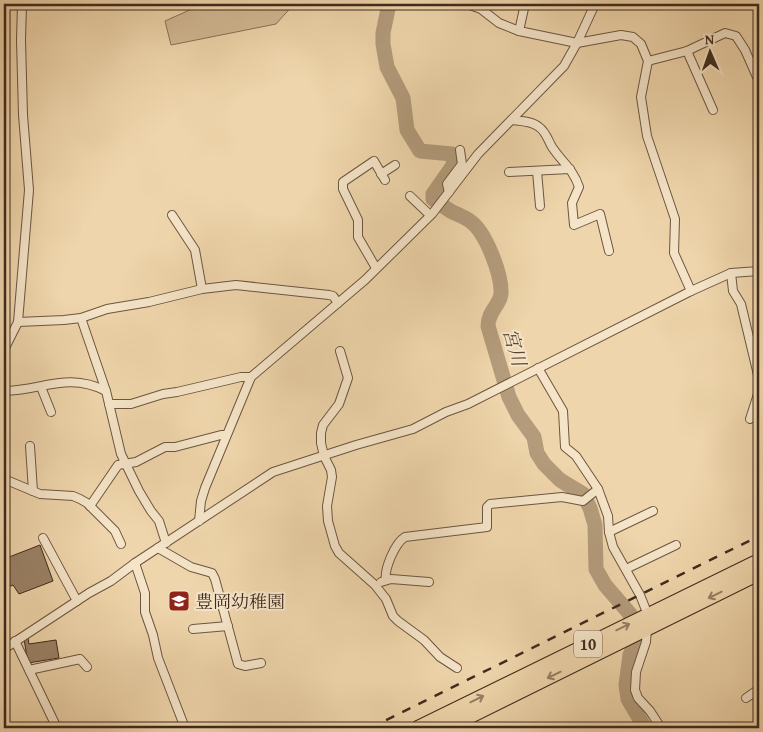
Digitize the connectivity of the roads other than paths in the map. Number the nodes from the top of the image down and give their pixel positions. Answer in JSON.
{"nodes":[{"id":1,"x":22,"y":4,"type":"edge"},
{"id":2,"x":468,"y":4,"type":"edge"},
{"id":3,"x":525,"y":4,"type":"edge"},
{"id":4,"x":595,"y":4,"type":"edge"},
{"id":5,"x":519,"y":31,"type":"junction"},
{"id":6,"x":577,"y":43,"type":"junction"},
{"id":7,"x":688,"y":51,"type":"junction"},
{"id":8,"x":648,"y":61,"type":"junction"},
{"id":9,"x":759,"y":77,"type":"edge"},
{"id":10,"x":713,"y":110,"type":"dead end"},
{"id":11,"x":512,"y":120,"type":"junction"},
{"id":12,"x":460,"y":150,"type":"dead end"},
{"id":13,"x":395,"y":165,"type":"dead end"},
{"id":14,"x":570,"y":169,"type":"junction"},
{"id":15,"x":537,"y":171,"type":"junction"},
{"id":16,"x":509,"y":172,"type":"dead end"},
{"id":17,"x":447,"y":195,"type":"junction"},
{"id":18,"x":410,"y":196,"type":"dead end"},
{"id":19,"x":540,"y":206,"type":"dead end"},
{"id":20,"x":172,"y":215,"type":"dead end"},
{"id":21,"x":431,"y":215,"type":"junction"},
{"id":22,"x":609,"y":251,"type":"dead end"},
{"id":23,"x":376,"y":268,"type":"junction"},
{"id":24,"x":759,"y":271,"type":"edge"},
{"id":25,"x":731,"y":273,"type":"junction"},
{"id":26,"x":202,"y":289,"type":"junction"},
{"id":27,"x":691,"y":291,"type":"junction"},
{"id":28,"x":338,"y":303,"type":"junction"},
{"id":29,"x":81,"y":318,"type":"junction"},
{"id":30,"x":18,"y":322,"type":"junction"},
{"id":31,"x":4,"y":350,"type":"edge"},
{"id":32,"x":340,"y":351,"type":"dead end"},
{"id":33,"x":757,"y":356,"type":"edge"},
{"id":34,"x":538,"y":368,"type":"junction"},
{"id":35,"x":251,"y":377,"type":"junction"},
{"id":36,"x":759,"y":379,"type":"edge"},
{"id":37,"x":41,"y":387,"type":"junction"},
{"id":38,"x":106,"y":391,"type":"junction"},
{"id":39,"x":759,"y":391,"type":"edge"},
{"id":40,"x":4,"y":392,"type":"edge"},
{"id":41,"x":109,"y":404,"type":"junction"},
{"id":42,"x":51,"y":412,"type":"dead end"},
{"id":43,"x":750,"y":419,"type":"dead end"},
{"id":44,"x":226,"y":435,"type":"junction"},
{"id":45,"x":30,"y":446,"type":"dead end"},
{"id":46,"x":324,"y":456,"type":"junction"},
{"id":47,"x":124,"y":464,"type":"junction"},
{"id":48,"x":4,"y":479,"type":"edge"},
{"id":49,"x":598,"y":489,"type":"junction"},
{"id":50,"x":33,"y":491,"type":"junction"},
{"id":51,"x":90,"y":506,"type":"junction"},
{"id":52,"x":653,"y":511,"type":"dead end"},
{"id":53,"x":199,"y":521,"type":"junction"},
{"id":54,"x":609,"y":532,"type":"junction"},
{"id":55,"x":43,"y":538,"type":"dead end"},
{"id":56,"x":166,"y":543,"type":"junction"},
{"id":57,"x":121,"y":544,"type":"dead end"},
{"id":58,"x":676,"y":545,"type":"dead end"},
{"id":59,"x":158,"y":548,"type":"junction"},
{"id":60,"x":759,"y":561,"type":"edge"},
{"id":61,"x":135,"y":563,"type":"junction"},
{"id":62,"x":626,"y":570,"type":"junction"},
{"id":63,"x":759,"y":574,"type":"edge"},
{"id":64,"x":386,"y":580,"type":"junction"},
{"id":65,"x":429,"y":582,"type":"dead end"},
{"id":66,"x":375,"y":585,"type":"junction"},
{"id":67,"x":77,"y":601,"type":"junction"},
{"id":68,"x":647,"y":622,"type":"junction"},
{"id":69,"x":228,"y":626,"type":"junction"},
{"id":70,"x":194,"y":629,"type":"dead end"},
{"id":71,"x":15,"y":642,"type":"junction"},
{"id":72,"x":4,"y":649,"type":"edge"},
{"id":73,"x":261,"y":663,"type":"dead end"},
{"id":74,"x":87,"y":667,"type":"dead end"},
{"id":75,"x":457,"y":668,"type":"dead end"},
{"id":76,"x":29,"y":670,"type":"junction"},
{"id":77,"x":759,"y":689,"type":"edge"},
{"id":78,"x":746,"y":698,"type":"dead end"},
{"id":79,"x":453,"y":723,"type":"edge"},
{"id":80,"x":57,"y":728,"type":"edge"},
{"id":81,"x":185,"y":728,"type":"edge"},
{"id":82,"x":418,"y":728,"type":"edge"},
{"id":83,"x":661,"y":728,"type":"edge"}],
"edges":[{"from":1,"to":30,"type":"street"},
{"from":2,"to":5,"type":"street"},
{"from":3,"to":5,"type":"street"},
{"from":4,"to":6,"type":"street"},
{"from":5,"to":6,"type":"street"},
{"from":6,"to":8,"type":"street"},
{"from":6,"to":11,"type":"street"},
{"from":7,"to":8,"type":"street"},
{"from":7,"to":9,"type":"street"},
{"from":7,"to":10,"type":"street"},
{"from":8,"to":27,"type":"street"},
{"from":11,"to":14,"type":"street"},
{"from":11,"to":17,"type":"street"},
{"from":12,"to":17,"type":"street"},
{"from":13,"to":23,"type":"street"},
{"from":14,"to":15,"type":"street"},
{"from":14,"to":22,"type":"street"},
{"from":15,"to":16,"type":"street"},
{"from":15,"to":19,"type":"street"},
{"from":17,"to":21,"type":"street"},
{"from":18,"to":21,"type":"street"},
{"from":20,"to":26,"type":"street"},
{"from":21,"to":23,"type":"street"},
{"from":23,"to":28,"type":"street"},
{"from":24,"to":25,"type":"street"},
{"from":25,"to":27,"type":"street"},
{"from":25,"to":33,"type":"street"},
{"from":26,"to":28,"type":"street"},
{"from":26,"to":29,"type":"street"},
{"from":27,"to":34,"type":"street"},
{"from":28,"to":35,"type":"street"},
{"from":29,"to":30,"type":"street"},
{"from":29,"to":38,"type":"street"},
{"from":30,"to":31,"type":"street"},
{"from":32,"to":46,"type":"street"},
{"from":33,"to":36,"type":"street"},
{"from":34,"to":46,"type":"street"},
{"from":34,"to":49,"type":"street"},
{"from":35,"to":41,"type":"street"},
{"from":35,"to":44,"type":"street"},
{"from":37,"to":38,"type":"street"},
{"from":37,"to":40,"type":"street"},
{"from":37,"to":42,"type":"street"},
{"from":38,"to":41,"type":"street"},
{"from":39,"to":43,"type":"street"},
{"from":41,"to":47,"type":"street"},
{"from":44,"to":47,"type":"street"},
{"from":44,"to":53,"type":"street"},
{"from":45,"to":50,"type":"street"},
{"from":46,"to":53,"type":"street"},
{"from":46,"to":66,"type":"street"},
{"from":47,"to":51,"type":"street"},
{"from":47,"to":56,"type":"street"},
{"from":48,"to":50,"type":"street"},
{"from":49,"to":54,"type":"street"},
{"from":49,"to":64,"type":"street"},
{"from":50,"to":51,"type":"street"},
{"from":51,"to":57,"type":"street"},
{"from":52,"to":54,"type":"street"},
{"from":53,"to":56,"type":"street"},
{"from":54,"to":62,"type":"street"},
{"from":55,"to":67,"type":"street"},
{"from":56,"to":59,"type":"street"},
{"from":58,"to":62,"type":"street"},
{"from":59,"to":61,"type":"street"},
{"from":59,"to":69,"type":"street"},
{"from":60,"to":68,"type":"highway","number":"10"},
{"from":61,"to":67,"type":"street"},
{"from":61,"to":81,"type":"street"},
{"from":62,"to":68,"type":"street"},
{"from":63,"to":68,"type":"highway","number":"10","one_way":true},
{"from":64,"to":65,"type":"street"},
{"from":64,"to":66,"type":"street"},
{"from":66,"to":75,"type":"street"},
{"from":67,"to":71,"type":"street"},
{"from":68,"to":79,"type":"highway","number":"10"},
{"from":68,"to":83,"type":"street"},
{"from":69,"to":70,"type":"street"},
{"from":69,"to":73,"type":"street"},
{"from":71,"to":72,"type":"street"},
{"from":71,"to":76,"type":"street"},
{"from":74,"to":76,"type":"street"},
{"from":76,"to":80,"type":"street"},
{"from":77,"to":78,"type":"street"},
{"from":79,"to":82,"type":"highway","number":"10"}]}
